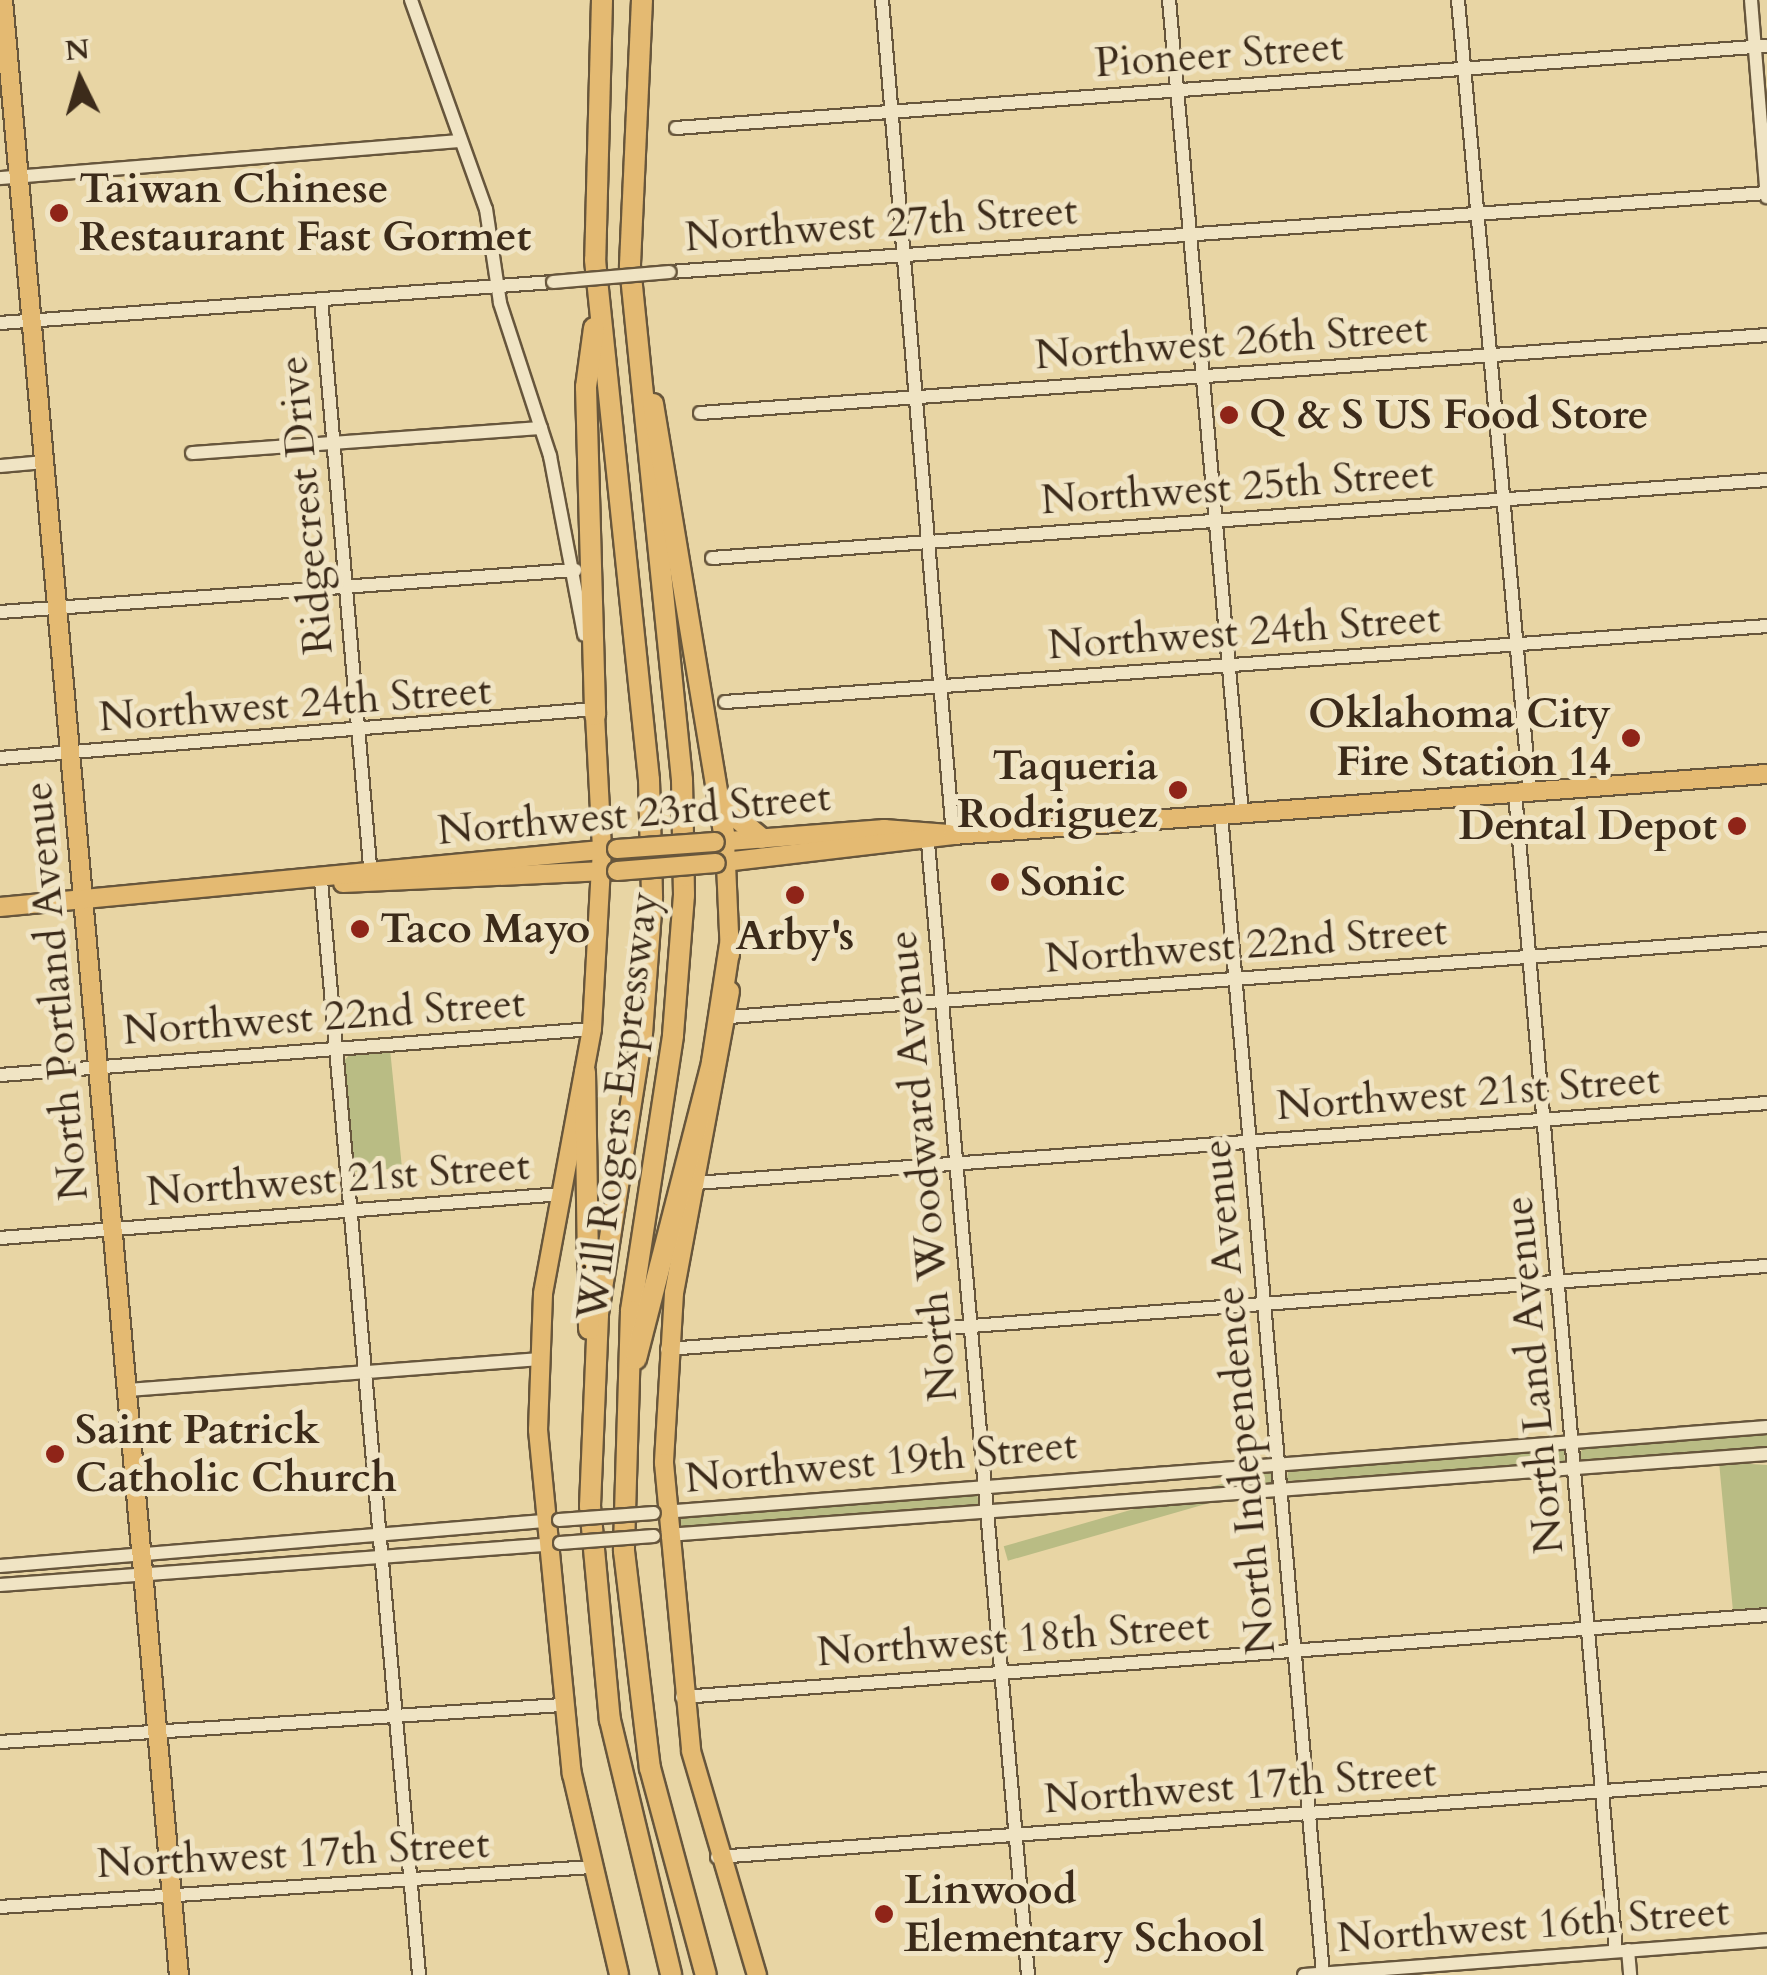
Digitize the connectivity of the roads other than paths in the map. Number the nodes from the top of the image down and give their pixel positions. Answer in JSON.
{"nodes":[{"id":1,"x":3,"y":0,"type":"edge"},
{"id":2,"x":411,"y":0,"type":"edge"},
{"id":3,"x":602,"y":0,"type":"edge"},
{"id":4,"x":642,"y":0,"type":"edge"},
{"id":5,"x":882,"y":0,"type":"edge"},
{"id":6,"x":1168,"y":0,"type":"edge"},
{"id":7,"x":1458,"y":0,"type":"edge"},
{"id":8,"x":1751,"y":0,"type":"edge"},
{"id":9,"x":3,"y":31,"type":"edge"},
{"id":10,"x":1761,"y":47,"type":"edge"},
{"id":11,"x":1464,"y":69,"type":"junction"},
{"id":12,"x":1176,"y":90,"type":"junction"},
{"id":13,"x":892,"y":112,"type":"junction"},
{"id":14,"x":676,"y":128,"type":"dead end"},
{"id":15,"x":460,"y":141,"type":"junction"},
{"id":16,"x":9,"y":177,"type":"edge"},
{"id":17,"x":1767,"y":195,"type":"edge"},
{"id":18,"x":1477,"y":214,"type":"junction"},
{"id":19,"x":1188,"y":234,"type":"junction"},
{"id":20,"x":901,"y":256,"type":"junction"},
{"id":21,"x":497,"y":286,"type":"junction"},
{"id":22,"x":631,"y":286,"type":"junction"},
{"id":23,"x":598,"y":296,"type":"junction"},
{"id":24,"x":321,"y":299,"type":"junction"},
{"id":25,"x":32,"y":320,"type":"junction"},
{"id":26,"x":0,"y":323,"type":"edge"},
{"id":27,"x":1767,"y":335,"type":"edge"},
{"id":28,"x":1490,"y":356,"type":"junction"},
{"id":29,"x":1202,"y":377,"type":"junction"},
{"id":30,"x":911,"y":397,"type":"junction"},
{"id":31,"x":700,"y":414,"type":"dead end"},
{"id":32,"x":542,"y":428,"type":"junction"},
{"id":33,"x":334,"y":443,"type":"junction"},
{"id":34,"x":192,"y":453,"type":"dead end"},
{"id":35,"x":44,"y":462,"type":"junction"},
{"id":36,"x":0,"y":466,"type":"edge"},
{"id":37,"x":1767,"y":480,"type":"edge"},
{"id":38,"x":1502,"y":500,"type":"junction"},
{"id":39,"x":1215,"y":521,"type":"junction"},
{"id":40,"x":925,"y":542,"type":"junction"},
{"id":41,"x":712,"y":558,"type":"dead end"},
{"id":42,"x":575,"y":570,"type":"junction"},
{"id":43,"x":346,"y":588,"type":"junction"},
{"id":44,"x":57,"y":608,"type":"junction"},
{"id":45,"x":0,"y":612,"type":"edge"},
{"id":46,"x":1767,"y":626,"type":"edge"},
{"id":47,"x":1516,"y":644,"type":"junction"},
{"id":48,"x":1229,"y":666,"type":"junction"},
{"id":49,"x":940,"y":687,"type":"junction"},
{"id":50,"x":725,"y":702,"type":"dead end"},
{"id":51,"x":596,"y":715,"type":"junction"},
{"id":52,"x":359,"y":732,"type":"junction"},
{"id":53,"x":70,"y":753,"type":"junction"},
{"id":54,"x":0,"y":758,"type":"edge"},
{"id":55,"x":1767,"y":774,"type":"edge"},
{"id":56,"x":1522,"y":792,"type":"junction"},
{"id":57,"x":724,"y":806,"type":"junction"},
{"id":58,"x":1242,"y":813,"type":"junction"},
{"id":59,"x":1221,"y":815,"type":"junction"},
{"id":60,"x":927,"y":835,"type":"junction"},
{"id":61,"x":953,"y":835,"type":"junction"},
{"id":62,"x":761,"y":838,"type":"junction"},
{"id":63,"x":610,"y":849,"type":"junction"},
{"id":64,"x":721,"y":852,"type":"junction"},
{"id":65,"x":609,"y":871,"type":"junction"},
{"id":66,"x":563,"y":874,"type":"junction"},
{"id":67,"x":371,"y":878,"type":"junction"},
{"id":68,"x":322,"y":881,"type":"junction"},
{"id":69,"x":82,"y":900,"type":"junction"},
{"id":70,"x":599,"y":903,"type":"junction"},
{"id":71,"x":0,"y":907,"type":"edge"},
{"id":72,"x":1767,"y":939,"type":"edge"},
{"id":73,"x":730,"y":945,"type":"junction"},
{"id":74,"x":1528,"y":957,"type":"junction"},
{"id":75,"x":1235,"y":979,"type":"junction"},
{"id":76,"x":941,"y":1001,"type":"junction"},
{"id":77,"x":729,"y":1017,"type":"junction"},
{"id":78,"x":592,"y":1029,"type":"junction"},
{"id":79,"x":337,"y":1048,"type":"junction"},
{"id":80,"x":98,"y":1066,"type":"junction"},
{"id":81,"x":586,"y":1072,"type":"junction"},
{"id":82,"x":0,"y":1074,"type":"edge"},
{"id":83,"x":1767,"y":1103,"type":"edge"},
{"id":84,"x":1543,"y":1120,"type":"junction"},
{"id":85,"x":1248,"y":1142,"type":"junction"},
{"id":86,"x":956,"y":1164,"type":"junction"},
{"id":87,"x":696,"y":1183,"type":"junction"},
{"id":88,"x":561,"y":1194,"type":"junction"},
{"id":89,"x":350,"y":1210,"type":"junction"},
{"id":90,"x":112,"y":1229,"type":"junction"},
{"id":91,"x":0,"y":1238,"type":"edge"},
{"id":92,"x":1767,"y":1266,"type":"edge"},
{"id":93,"x":1557,"y":1282,"type":"junction"},
{"id":94,"x":1264,"y":1304,"type":"junction"},
{"id":95,"x":970,"y":1327,"type":"junction"},
{"id":96,"x":667,"y":1349,"type":"junction"},
{"id":97,"x":538,"y":1358,"type":"junction"},
{"id":98,"x":594,"y":1365,"type":"junction"},
{"id":99,"x":364,"y":1372,"type":"junction"},
{"id":100,"x":126,"y":1390,"type":"junction"},
{"id":101,"x":624,"y":1404,"type":"junction"},
{"id":102,"x":1767,"y":1427,"type":"edge"},
{"id":103,"x":1572,"y":1442,"type":"junction"},
{"id":104,"x":1767,"y":1457,"type":"edge"},
{"id":105,"x":1278,"y":1464,"type":"junction"},
{"id":106,"x":1574,"y":1468,"type":"junction"},
{"id":107,"x":985,"y":1486,"type":"junction"},
{"id":108,"x":1281,"y":1490,"type":"junction"},
{"id":109,"x":660,"y":1512,"type":"junction"},
{"id":110,"x":987,"y":1513,"type":"junction"},
{"id":111,"x":551,"y":1521,"type":"junction"},
{"id":112,"x":379,"y":1534,"type":"junction"},
{"id":113,"x":662,"y":1536,"type":"junction"},
{"id":114,"x":552,"y":1544,"type":"junction"},
{"id":115,"x":141,"y":1553,"type":"junction"},
{"id":116,"x":381,"y":1556,"type":"junction"},
{"id":117,"x":0,"y":1566,"type":"edge"},
{"id":118,"x":143,"y":1574,"type":"junction"},
{"id":119,"x":0,"y":1585,"type":"edge"},
{"id":120,"x":1767,"y":1615,"type":"edge"},
{"id":121,"x":1591,"y":1629,"type":"junction"},
{"id":122,"x":1294,"y":1650,"type":"junction"},
{"id":123,"x":1002,"y":1673,"type":"junction"},
{"id":124,"x":682,"y":1697,"type":"junction"},
{"id":125,"x":562,"y":1705,"type":"junction"},
{"id":126,"x":396,"y":1719,"type":"junction"},
{"id":127,"x":157,"y":1733,"type":"junction"},
{"id":128,"x":0,"y":1742,"type":"edge"},
{"id":129,"x":1767,"y":1779,"type":"edge"},
{"id":130,"x":1606,"y":1792,"type":"junction"},
{"id":131,"x":1309,"y":1812,"type":"junction"},
{"id":132,"x":1016,"y":1835,"type":"junction"},
{"id":133,"x":717,"y":1857,"type":"junction"},
{"id":134,"x":591,"y":1867,"type":"junction"},
{"id":135,"x":410,"y":1881,"type":"junction"},
{"id":136,"x":172,"y":1894,"type":"junction"},
{"id":137,"x":0,"y":1907,"type":"edge"},
{"id":138,"x":1767,"y":1940,"type":"edge"},
{"id":139,"x":1622,"y":1950,"type":"junction"},
{"id":140,"x":1323,"y":1974,"type":"edge"},
{"id":141,"x":1338,"y":1974,"type":"edge"},
{"id":142,"x":179,"y":1975,"type":"edge"},
{"id":143,"x":418,"y":1975,"type":"edge"},
{"id":144,"x":618,"y":1975,"type":"edge"},
{"id":145,"x":672,"y":1975,"type":"edge"},
{"id":146,"x":706,"y":1975,"type":"edge"},
{"id":147,"x":757,"y":1975,"type":"edge"},
{"id":148,"x":1028,"y":1975,"type":"edge"},
{"id":149,"x":1304,"y":1975,"type":"edge"},
{"id":150,"x":1630,"y":1975,"type":"edge"}],
"edges":[{"from":1,"to":9,"type":"main road","name":"North Portland Avenue"},
{"from":2,"to":15,"type":"street"},
{"from":3,"to":23,"type":"highway","name":"Will Rogers Expressway"},
{"from":4,"to":22,"type":"highway","name":"Will Rogers Expressway"},
{"from":5,"to":13,"type":"street"},
{"from":6,"to":12,"type":"street"},
{"from":7,"to":11,"type":"street","name":"North Land Avenue"},
{"from":8,"to":10,"type":"street"},
{"from":9,"to":16,"type":"main road","name":"North Portland Avenue"},
{"from":10,"to":11,"type":"street","name":"Pioneer Street"},
{"from":10,"to":17,"type":"street"},
{"from":11,"to":12,"type":"street","name":"Pioneer Street"},
{"from":11,"to":18,"type":"street","name":"North Land Avenue"},
{"from":12,"to":13,"type":"street","name":"Pioneer Street"},
{"from":12,"to":19,"type":"street"},
{"from":13,"to":14,"type":"street","name":"Pioneer Street"},
{"from":13,"to":20,"type":"street"},
{"from":15,"to":16,"type":"street"},
{"from":15,"to":21,"type":"street"},
{"from":16,"to":25,"type":"main road","name":"North Portland Avenue"},
{"from":17,"to":18,"type":"street","name":"Northwest 27th Street"},
{"from":18,"to":19,"type":"street","name":"Northwest 27th Street"},
{"from":18,"to":28,"type":"street","name":"North Land Avenue"},
{"from":19,"to":20,"type":"street","name":"Northwest 27th Street"},
{"from":19,"to":29,"type":"street"},
{"from":20,"to":21,"type":"street","name":"Northwest 27th Street","bridge":true},
{"from":20,"to":30,"type":"street"},
{"from":21,"to":24,"type":"street","name":"Northwest 27th Street"},
{"from":21,"to":32,"type":"street"},
{"from":22,"to":57,"type":"highway"},
{"from":22,"to":101,"type":"highway","name":"Will Rogers Expressway"},
{"from":23,"to":51,"type":"highway"},
{"from":23,"to":98,"type":"highway","name":"Will Rogers Expressway"},
{"from":24,"to":25,"type":"street","name":"Northwest 27th Street"},
{"from":24,"to":33,"type":"street","name":"Ridgecrest Drive"},
{"from":25,"to":26,"type":"street","name":"Northwest 27th Street"},
{"from":25,"to":35,"type":"main road","name":"North Portland Avenue"},
{"from":27,"to":28,"type":"street","name":"Northwest 26th Street"},
{"from":28,"to":29,"type":"street","name":"Northwest 26th Street"},
{"from":28,"to":38,"type":"street","name":"North Land Avenue"},
{"from":29,"to":30,"type":"street","name":"Northwest 26th Street"},
{"from":29,"to":39,"type":"street"},
{"from":30,"to":31,"type":"street","name":"Northwest 26th Street"},
{"from":30,"to":40,"type":"street"},
{"from":32,"to":33,"type":"street"},
{"from":32,"to":42,"type":"street"},
{"from":33,"to":34,"type":"street"},
{"from":33,"to":43,"type":"street","name":"Ridgecrest Drive"},
{"from":35,"to":36,"type":"street"},
{"from":35,"to":44,"type":"main road","name":"North Portland Avenue"},
{"from":37,"to":38,"type":"street","name":"Northwest 25th Street"},
{"from":38,"to":39,"type":"street","name":"Northwest 25th Street"},
{"from":38,"to":47,"type":"street","name":"North Land Avenue"},
{"from":39,"to":40,"type":"street","name":"Northwest 25th Street"},
{"from":39,"to":48,"type":"street"},
{"from":40,"to":41,"type":"street","name":"Northwest 25th Street"},
{"from":40,"to":49,"type":"street"},
{"from":42,"to":43,"type":"street"},
{"from":42,"to":51,"type":"street"},
{"from":43,"to":44,"type":"street"},
{"from":43,"to":52,"type":"street","name":"Ridgecrest Drive"},
{"from":44,"to":45,"type":"street"},
{"from":44,"to":53,"type":"main road","name":"North Portland Avenue"},
{"from":46,"to":47,"type":"street","name":"Northwest 24th Street"},
{"from":47,"to":48,"type":"street","name":"Northwest 24th Street"},
{"from":47,"to":56,"type":"street","name":"North Land Avenue"},
{"from":48,"to":49,"type":"street","name":"Northwest 24th Street"},
{"from":48,"to":58,"type":"street"},
{"from":49,"to":50,"type":"street","name":"Northwest 24th Street"},
{"from":49,"to":61,"type":"street"},
{"from":51,"to":52,"type":"street","name":"Northwest 24th Street"},
{"from":51,"to":63,"type":"main road"},
{"from":52,"to":53,"type":"street","name":"Northwest 24th Street"},
{"from":52,"to":67,"type":"street","name":"Ridgecrest Drive"},
{"from":53,"to":54,"type":"street","name":"Northwest 24th Street"},
{"from":53,"to":69,"type":"main road","name":"North Portland Avenue"},
{"from":55,"to":56,"type":"main road","name":"Northwest 23rd Street"},
{"from":56,"to":58,"type":"main road","name":"Northwest 23rd Street"},
{"from":56,"to":74,"type":"street","name":"North Land Avenue"},
{"from":57,"to":62,"type":"highway"},
{"from":57,"to":64,"type":"highway"},
{"from":58,"to":59,"type":"main road","name":"Northwest 23rd Street"},
{"from":59,"to":61,"type":"main road","name":"Northwest 23rd Street"},
{"from":59,"to":75,"type":"street","name":"North Independence Avenue"},
{"from":60,"to":61,"type":"main road","name":"Northwest 23rd Street"},
{"from":60,"to":62,"type":"main road","name":"Northwest 23rd Street"},
{"from":60,"to":64,"type":"main road","name":"Northwest 23rd Street"},
{"from":60,"to":76,"type":"street","name":"North Woodward Avenue"},
{"from":62,"to":64,"type":"main road","name":"Northwest 23rd Street"},
{"from":63,"to":64,"type":"main road","name":"Northwest 23rd Street","bridge":true},
{"from":63,"to":65,"type":"main road"},
{"from":63,"to":67,"type":"main road","name":"Northwest 23rd Street"},
{"from":64,"to":65,"type":"main road","name":"Northwest 23rd Street","bridge":true},
{"from":64,"to":73,"type":"main road"},
{"from":65,"to":66,"type":"main road","name":"Northwest 23rd Street"},
{"from":65,"to":70,"type":"main road"},
{"from":66,"to":67,"type":"main road","name":"Northwest 23rd Street"},
{"from":66,"to":70,"type":"main road"},
{"from":67,"to":68,"type":"main road","name":"Northwest 23rd Street"},
{"from":68,"to":69,"type":"main road","name":"Northwest 23rd Street"},
{"from":68,"to":79,"type":"street"},
{"from":69,"to":71,"type":"main road","name":"Northwest 23rd Street"},
{"from":69,"to":80,"type":"main road","name":"North Portland Avenue"},
{"from":70,"to":78,"type":"main road"},
{"from":72,"to":74,"type":"street","name":"Northwest 22nd Street"},
{"from":73,"to":77,"type":"main road"},
{"from":73,"to":101,"type":"highway"},
{"from":74,"to":75,"type":"street","name":"Northwest 22nd Street"},
{"from":74,"to":84,"type":"street","name":"North Land Avenue"},
{"from":75,"to":76,"type":"street","name":"Northwest 22nd Street"},
{"from":75,"to":85,"type":"street","name":"North Independence Avenue"},
{"from":76,"to":77,"type":"street","name":"Northwest 22nd Street"},
{"from":76,"to":86,"type":"street","name":"North Woodward Avenue"},
{"from":77,"to":87,"type":"main road"},
{"from":78,"to":79,"type":"street","name":"Northwest 22nd Street"},
{"from":78,"to":81,"type":"main road"},
{"from":79,"to":80,"type":"street","name":"Northwest 22nd Street"},
{"from":79,"to":89,"type":"street"},
{"from":80,"to":82,"type":"street","name":"Northwest 22nd Street"},
{"from":80,"to":90,"type":"main road","name":"North Portland Avenue"},
{"from":81,"to":88,"type":"main road"},
{"from":81,"to":98,"type":"highway"},
{"from":83,"to":84,"type":"street","name":"Northwest 21st Street"},
{"from":84,"to":85,"type":"street","name":"Northwest 21st Street"},
{"from":84,"to":93,"type":"street","name":"North Land Avenue"},
{"from":85,"to":86,"type":"street","name":"Northwest 21st Street"},
{"from":85,"to":94,"type":"street","name":"North Independence Avenue"},
{"from":86,"to":87,"type":"street","name":"Northwest 21st Street"},
{"from":86,"to":95,"type":"street","name":"North Woodward Avenue"},
{"from":87,"to":96,"type":"main road"},
{"from":88,"to":89,"type":"street","name":"Northwest 21st Street"},
{"from":88,"to":97,"type":"main road"},
{"from":89,"to":90,"type":"street","name":"Northwest 21st Street"},
{"from":89,"to":99,"type":"street"},
{"from":90,"to":91,"type":"street","name":"Northwest 21st Street"},
{"from":90,"to":100,"type":"main road","name":"North Portland Avenue"},
{"from":92,"to":93,"type":"street"},
{"from":93,"to":94,"type":"street"},
{"from":93,"to":103,"type":"street","name":"North Land Avenue"},
{"from":94,"to":95,"type":"street"},
{"from":94,"to":105,"type":"street","name":"North Independence Avenue"},
{"from":95,"to":96,"type":"street"},
{"from":95,"to":107,"type":"street","name":"North Woodward Avenue"},
{"from":96,"to":109,"type":"main road"},
{"from":97,"to":99,"type":"street"},
{"from":97,"to":111,"type":"main road"},
{"from":98,"to":145,"type":"highway","name":"Will Rogers Expressway"},
{"from":99,"to":100,"type":"street"},
{"from":99,"to":112,"type":"street"},
{"from":100,"to":115,"type":"main road","name":"North Portland Avenue"},
{"from":101,"to":146,"type":"highway","name":"Will Rogers Expressway"},
{"from":102,"to":103,"type":"street","name":"Northwest 19th Street"},
{"from":103,"to":105,"type":"street","name":"Northwest 19th Street"},
{"from":103,"to":106,"type":"street","name":"North Land Avenue"},
{"from":104,"to":106,"type":"street","name":"Northwest 19th Street"},
{"from":105,"to":107,"type":"street","name":"Northwest 19th Street"},
{"from":105,"to":108,"type":"street","name":"North Independence Avenue"},
{"from":106,"to":108,"type":"street","name":"Northwest 19th Street"},
{"from":106,"to":121,"type":"street","name":"North Land Avenue"},
{"from":107,"to":109,"type":"street","name":"Northwest 19th Street"},
{"from":107,"to":110,"type":"street","name":"North Woodward Avenue"},
{"from":108,"to":110,"type":"street","name":"Northwest 19th Street"},
{"from":108,"to":122,"type":"street","name":"North Independence Avenue"},
{"from":109,"to":111,"type":"street","name":"Northwest 19th Street","bridge":true},
{"from":109,"to":113,"type":"main road"},
{"from":110,"to":113,"type":"street","name":"Northwest 19th Street"},
{"from":110,"to":123,"type":"street","name":"North Woodward Avenue"},
{"from":111,"to":112,"type":"street","name":"Northwest 19th Street"},
{"from":111,"to":114,"type":"main road"},
{"from":112,"to":115,"type":"street","name":"Northwest 19th Street"},
{"from":112,"to":116,"type":"street"},
{"from":113,"to":114,"type":"street","name":"Northwest 19th Street","bridge":true},
{"from":113,"to":124,"type":"main road"},
{"from":114,"to":116,"type":"street","name":"Northwest 19th Street"},
{"from":114,"to":125,"type":"main road"},
{"from":115,"to":117,"type":"street","name":"Northwest 19th Street"},
{"from":115,"to":118,"type":"main road","name":"North Portland Avenue"},
{"from":116,"to":118,"type":"street","name":"Northwest 19th Street"},
{"from":116,"to":126,"type":"street"},
{"from":118,"to":119,"type":"street","name":"Northwest 19th Street"},
{"from":118,"to":127,"type":"main road","name":"North Portland Avenue"},
{"from":120,"to":121,"type":"street","name":"Northwest 18th Street"},
{"from":121,"to":122,"type":"street","name":"Northwest 18th Street"},
{"from":121,"to":130,"type":"street","name":"North Land Avenue"},
{"from":122,"to":123,"type":"street","name":"Northwest 18th Street"},
{"from":122,"to":131,"type":"street","name":"North Independence Avenue"},
{"from":123,"to":124,"type":"street","name":"Northwest 18th Street"},
{"from":123,"to":132,"type":"street","name":"North Woodward Avenue"},
{"from":124,"to":133,"type":"main road"},
{"from":125,"to":126,"type":"street"},
{"from":125,"to":134,"type":"main road"},
{"from":126,"to":127,"type":"street"},
{"from":126,"to":135,"type":"street"},
{"from":127,"to":128,"type":"street"},
{"from":127,"to":136,"type":"main road","name":"North Portland Avenue"},
{"from":129,"to":130,"type":"street","name":"Northwest 17th Street"},
{"from":130,"to":131,"type":"street","name":"Northwest 17th Street"},
{"from":130,"to":139,"type":"street","name":"North Land Avenue"},
{"from":131,"to":132,"type":"street","name":"Northwest 17th Street"},
{"from":131,"to":140,"type":"street","name":"North Independence Avenue"},
{"from":132,"to":133,"type":"street","name":"Northwest 17th Street"},
{"from":132,"to":148,"type":"street","name":"North Woodward Avenue"},
{"from":133,"to":147,"type":"main road"},
{"from":134,"to":135,"type":"street","name":"Northwest 17th Street"},
{"from":134,"to":144,"type":"main road"},
{"from":135,"to":136,"type":"street","name":"Northwest 17th Street"},
{"from":135,"to":143,"type":"street"},
{"from":136,"to":137,"type":"street","name":"Northwest 17th Street"},
{"from":136,"to":142,"type":"main road","name":"North Portland Avenue"},
{"from":138,"to":139,"type":"street","name":"Northwest 16th Street"},
{"from":139,"to":141,"type":"street","name":"Northwest 16th Street"},
{"from":139,"to":150,"type":"street","name":"North Land Avenue"},
{"from":140,"to":141,"type":"street","name":"Northwest 16th Street"},
{"from":140,"to":149,"type":"street","name":"Northwest 16th Street"}]}
